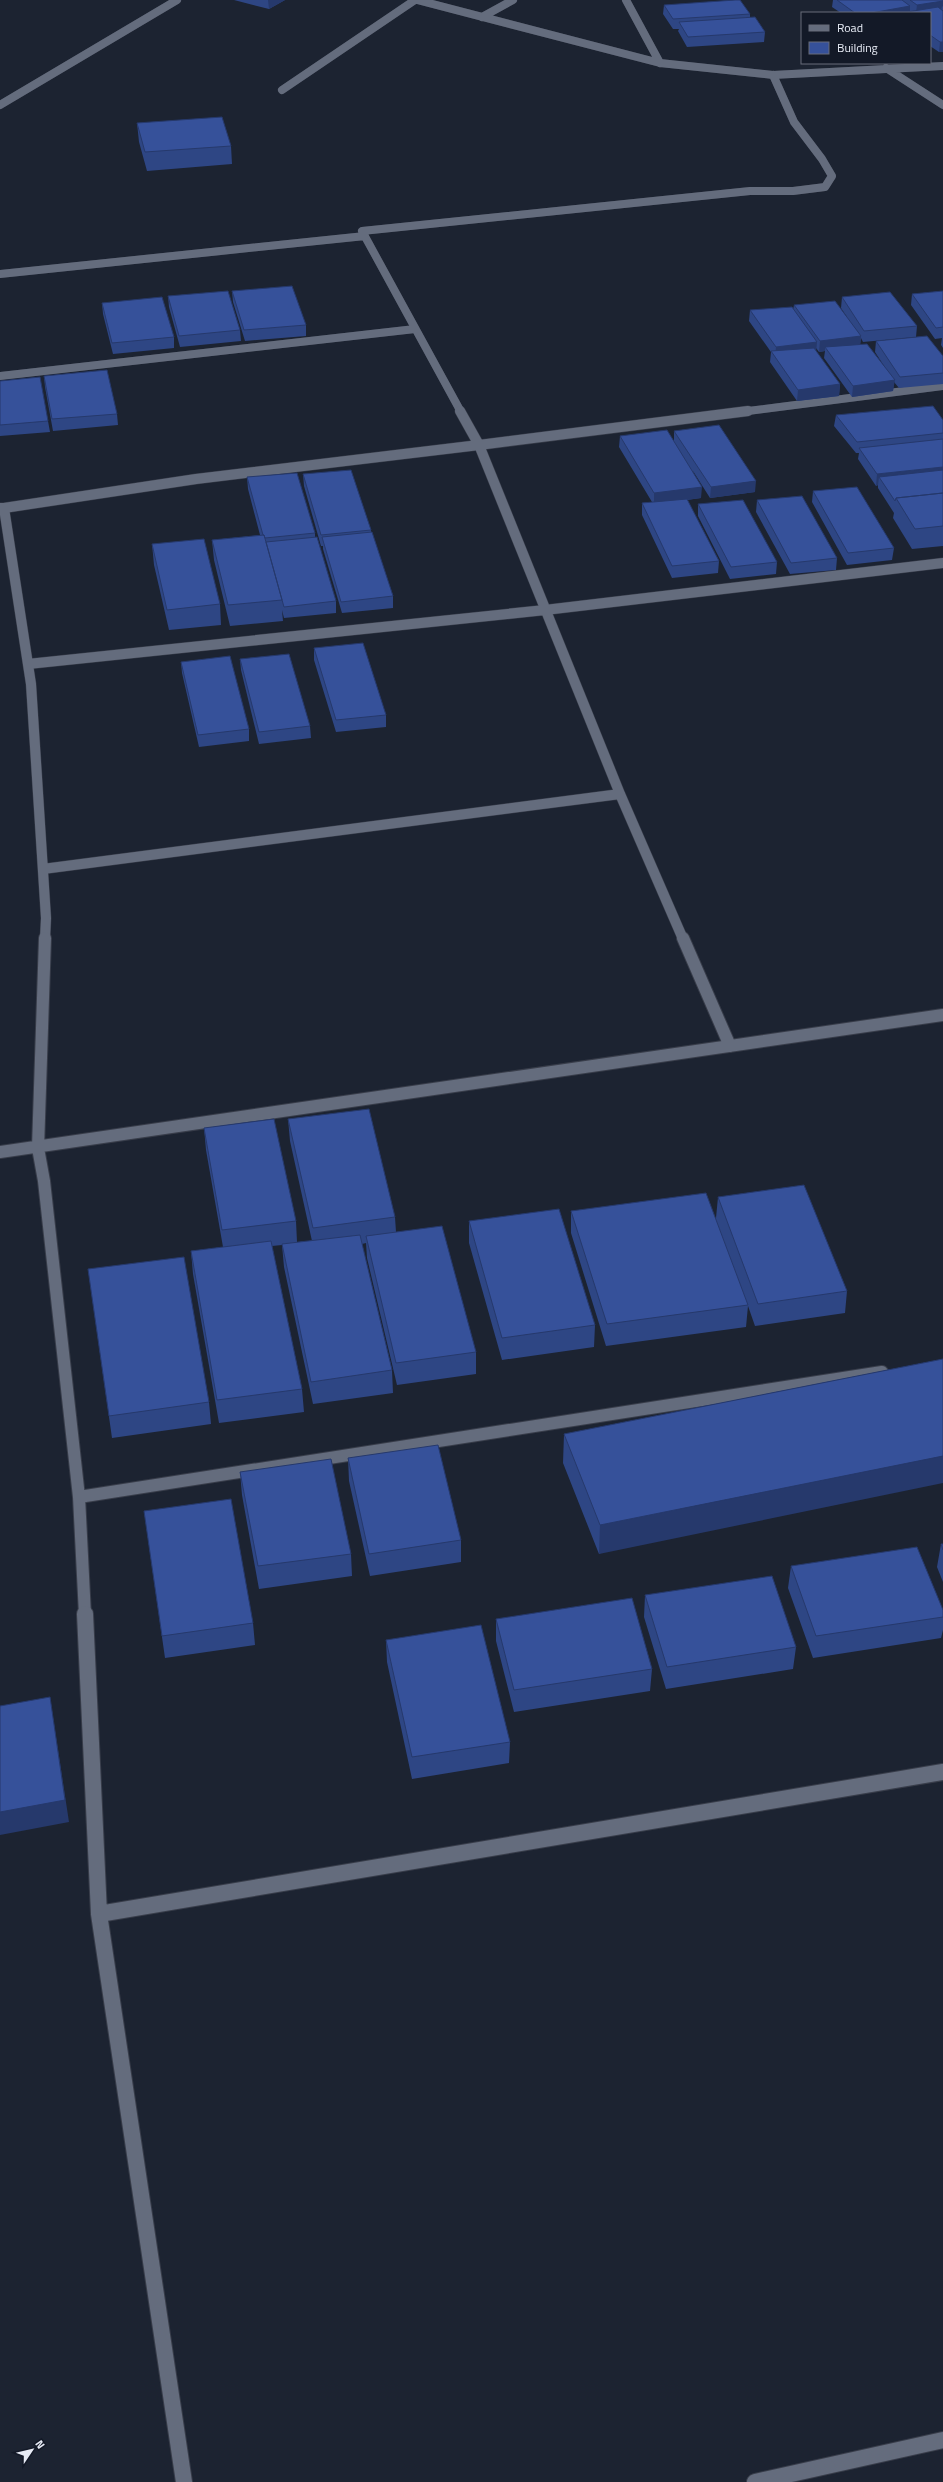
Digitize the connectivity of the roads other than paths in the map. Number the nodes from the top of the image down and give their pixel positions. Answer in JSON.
{"nodes":[{"id":1,"x":177,"y":0,"type":"edge"},
{"id":2,"x":416,"y":0,"type":"edge"},
{"id":3,"x":514,"y":0,"type":"edge"},
{"id":4,"x":626,"y":0,"type":"edge"},
{"id":5,"x":482,"y":17,"type":"junction"},
{"id":6,"x":660,"y":64,"type":"junction"},
{"id":7,"x":943,"y":66,"type":"edge"},
{"id":8,"x":886,"y":68,"type":"junction"},
{"id":9,"x":773,"y":75,"type":"junction"},
{"id":10,"x":282,"y":90,"type":"dead end"},
{"id":11,"x":0,"y":105,"type":"edge"},
{"id":12,"x":943,"y":105,"type":"edge"},
{"id":13,"x":364,"y":236,"type":"junction"},
{"id":14,"x":0,"y":274,"type":"edge"},
{"id":15,"x":415,"y":329,"type":"junction"},
{"id":16,"x":0,"y":376,"type":"edge"},
{"id":17,"x":943,"y":386,"type":"edge"},
{"id":18,"x":478,"y":445,"type":"junction"},
{"id":19,"x":2,"y":508,"type":"edge"},
{"id":20,"x":943,"y":563,"type":"edge"},
{"id":21,"x":545,"y":610,"type":"junction"},
{"id":22,"x":28,"y":664,"type":"junction"},
{"id":23,"x":620,"y":794,"type":"junction"},
{"id":24,"x":42,"y":869,"type":"junction"},
{"id":25,"x":943,"y":1016,"type":"edge"},
{"id":26,"x":730,"y":1046,"type":"junction"},
{"id":27,"x":38,"y":1148,"type":"junction"},
{"id":28,"x":0,"y":1152,"type":"edge"},
{"id":29,"x":896,"y":1370,"type":"edge"},
{"id":30,"x":79,"y":1498,"type":"junction"},
{"id":31,"x":943,"y":1772,"type":"edge"},
{"id":32,"x":99,"y":1914,"type":"junction"},
{"id":33,"x":943,"y":2440,"type":"edge"},
{"id":34,"x":184,"y":2482,"type":"edge"},
{"id":35,"x":755,"y":2482,"type":"edge"}],
"edges":[{"from":1,"to":11,"type":"street"},
{"from":2,"to":5,"type":"street"},
{"from":2,"to":10,"type":"street"},
{"from":3,"to":5,"type":"street"},
{"from":4,"to":6,"type":"street"},
{"from":5,"to":6,"type":"street"},
{"from":6,"to":9,"type":"street"},
{"from":7,"to":8,"type":"street"},
{"from":8,"to":9,"type":"street"},
{"from":8,"to":12,"type":"street"},
{"from":9,"to":13,"type":"street"},
{"from":13,"to":14,"type":"street"},
{"from":13,"to":15,"type":"street"},
{"from":15,"to":16,"type":"street"},
{"from":15,"to":18,"type":"street"},
{"from":17,"to":18,"type":"street"},
{"from":18,"to":19,"type":"street"},
{"from":18,"to":21,"type":"street"},
{"from":19,"to":22,"type":"street"},
{"from":20,"to":21,"type":"street"},
{"from":21,"to":22,"type":"street"},
{"from":21,"to":23,"type":"street"},
{"from":22,"to":24,"type":"street"},
{"from":23,"to":24,"type":"street"},
{"from":23,"to":26,"type":"street"},
{"from":24,"to":27,"type":"street"},
{"from":25,"to":26,"type":"street"},
{"from":26,"to":27,"type":"street"},
{"from":27,"to":28,"type":"street"},
{"from":27,"to":30,"type":"street"},
{"from":29,"to":30,"type":"street"},
{"from":30,"to":32,"type":"street"},
{"from":31,"to":32,"type":"street"},
{"from":32,"to":34,"type":"street"},
{"from":33,"to":35,"type":"street"}]}
